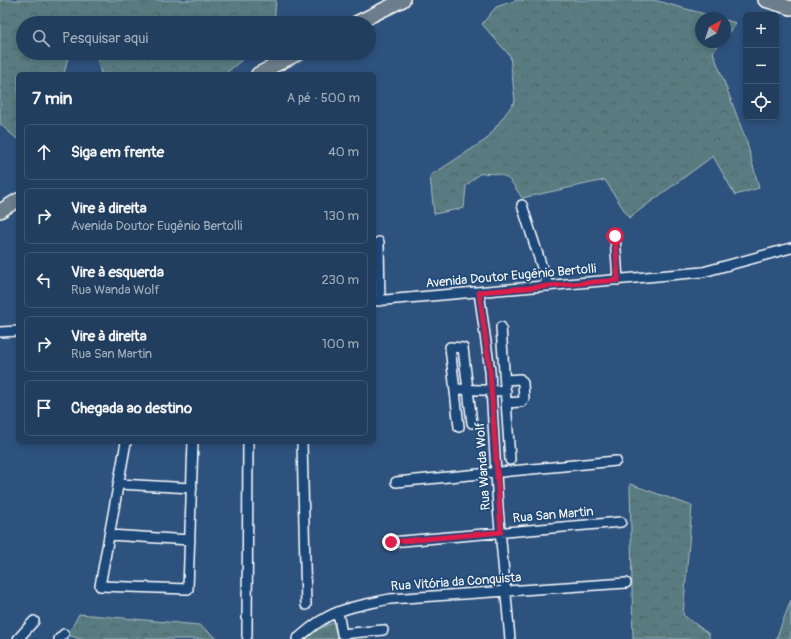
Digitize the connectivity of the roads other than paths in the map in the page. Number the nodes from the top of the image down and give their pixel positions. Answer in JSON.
{"nodes":[{"id":1,"x":403,"y":0,"type":"edge"},
{"id":2,"x":765,"y":0,"type":"edge"},
{"id":3,"x":791,"y":8,"type":"edge"},
{"id":4,"x":370,"y":16,"type":"edge"},
{"id":5,"x":285,"y":60,"type":"edge"},
{"id":6,"x":262,"y":72,"type":"edge"},
{"id":7,"x":16,"y":201,"type":"edge"},
{"id":8,"x":522,"y":205,"type":"dead end"},
{"id":9,"x":0,"y":211,"type":"edge"},
{"id":10,"x":615,"y":236,"type":"dead end"},
{"id":11,"x":379,"y":242,"type":"dead end"},
{"id":12,"x":791,"y":248,"type":"edge"},
{"id":13,"x":618,"y":280,"type":"junction"},
{"id":14,"x":548,"y":286,"type":"junction"},
{"id":15,"x":479,"y":292,"type":"junction"},
{"id":16,"x":377,"y":301,"type":"edge"},
{"id":17,"x":501,"y":327,"type":"dead end"},
{"id":18,"x":16,"y":331,"type":"edge"},
{"id":19,"x":0,"y":332,"type":"edge"},
{"id":20,"x":505,"y":380,"type":"junction"},
{"id":21,"x":454,"y":389,"type":"junction"},
{"id":22,"x":469,"y":389,"type":"junction"},
{"id":23,"x":491,"y":391,"type":"junction"},
{"id":24,"x":506,"y":391,"type":"junction"},
{"id":25,"x":506,"y":403,"type":"junction"},
{"id":26,"x":472,"y":422,"type":"dead end"},
{"id":27,"x":459,"y":427,"type":"dead end"},
{"id":28,"x":126,"y":444,"type":"edge"},
{"id":29,"x":193,"y":444,"type":"edge"},
{"id":30,"x":248,"y":444,"type":"edge"},
{"id":31,"x":302,"y":444,"type":"edge"},
{"id":32,"x":510,"y":460,"type":"dead end"},
{"id":33,"x":616,"y":461,"type":"dead end"},
{"id":34,"x":496,"y":473,"type":"junction"},
{"id":35,"x":396,"y":482,"type":"dead end"},
{"id":36,"x":118,"y":484,"type":"junction"},
{"id":37,"x":192,"y":488,"type":"junction"},
{"id":38,"x":621,"y":522,"type":"dead end"},
{"id":39,"x":501,"y":532,"type":"junction"},
{"id":40,"x":109,"y":535,"type":"junction"},
{"id":41,"x":190,"y":540,"type":"junction"},
{"id":42,"x":391,"y":542,"type":"dead end"},
{"id":43,"x":626,"y":583,"type":"dead end"},
{"id":44,"x":506,"y":590,"type":"junction"},
{"id":45,"x":306,"y":605,"type":"dead end"},
{"id":46,"x":338,"y":612,"type":"junction"},
{"id":47,"x":34,"y":621,"type":"dead end"},
{"id":48,"x":383,"y":630,"type":"dead end"},
{"id":49,"x":247,"y":636,"type":"dead end"},
{"id":50,"x":20,"y":638,"type":"edge"},
{"id":51,"x":297,"y":639,"type":"edge"},
{"id":52,"x":510,"y":639,"type":"edge"}],
"edges":[{"from":1,"to":4,"type":"highway"},
{"from":2,"to":3,"type":"highway"},
{"from":5,"to":6,"type":"highway"},
{"from":7,"to":9,"type":"highway"},
{"from":8,"to":14,"type":"street"},
{"from":10,"to":13,"type":"street"},
{"from":11,"to":16,"type":"street"},
{"from":12,"to":13,"type":"street","name":"Avenida Doutor Eugênio Bertolli"},
{"from":13,"to":14,"type":"street","name":"Avenida Doutor Eugênio Bertolli"},
{"from":14,"to":15,"type":"street","name":"Avenida Doutor Eugênio Bertolli"},
{"from":15,"to":16,"type":"street","name":"Avenida Doutor Eugênio Bertolli"},
{"from":15,"to":23,"type":"street","name":"Rua Wanda Wolf"},
{"from":17,"to":20,"type":"street"},
{"from":18,"to":19,"type":"street"},
{"from":20,"to":24,"type":"street"},
{"from":20,"to":25,"type":"street"},
{"from":21,"to":22,"type":"street"},
{"from":21,"to":22,"type":"street"},
{"from":21,"to":27,"type":"street"},
{"from":22,"to":23,"type":"street"},
{"from":22,"to":26,"type":"street"},
{"from":23,"to":24,"type":"street"},
{"from":23,"to":34,"type":"street","name":"Rua Wanda Wolf"},
{"from":24,"to":25,"type":"street"},
{"from":25,"to":32,"type":"street"},
{"from":28,"to":36,"type":"street"},
{"from":29,"to":37,"type":"street"},
{"from":30,"to":49,"type":"street"},
{"from":31,"to":45,"type":"street"},
{"from":33,"to":34,"type":"street"},
{"from":34,"to":35,"type":"street"},
{"from":34,"to":39,"type":"street","name":"Rua Wanda Wolf"},
{"from":36,"to":37,"type":"street"},
{"from":36,"to":40,"type":"street"},
{"from":37,"to":41,"type":"street"},
{"from":38,"to":39,"type":"street","name":"Rua San Martin"},
{"from":39,"to":42,"type":"street","name":"Rua San Martin"},
{"from":39,"to":44,"type":"street","name":"Rua Wanda Wolf"},
{"from":40,"to":41,"type":"street"},
{"from":40,"to":41,"type":"street"},
{"from":43,"to":44,"type":"street","name":"Rua Vitória da Conquista"},
{"from":44,"to":46,"type":"street","name":"Rua Vitória da Conquista"},
{"from":44,"to":52,"type":"street","name":"Rua Wanda Wolf"},
{"from":46,"to":48,"type":"street"},
{"from":46,"to":51,"type":"street","name":"Rua Vitória da Conquista"},
{"from":47,"to":50,"type":"street"}]}
